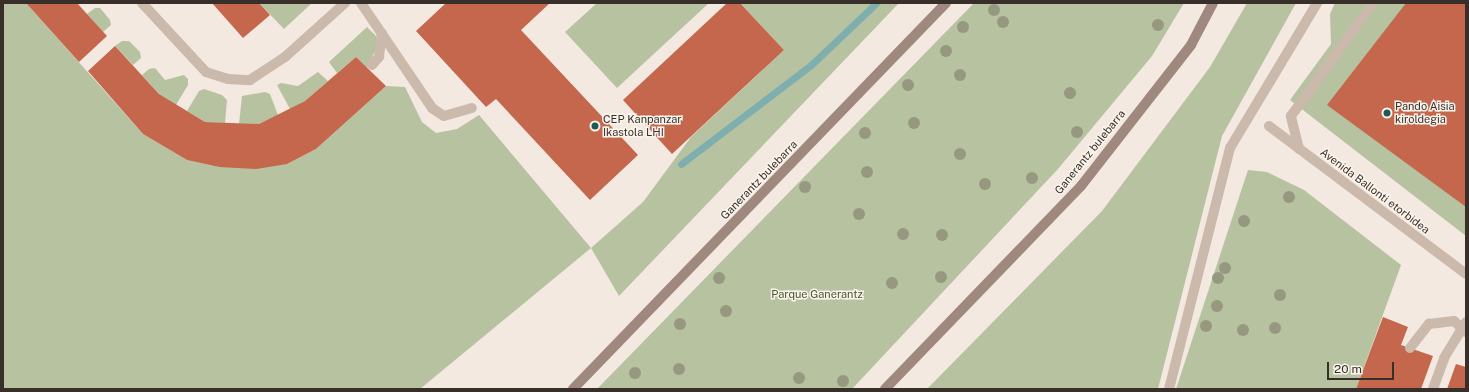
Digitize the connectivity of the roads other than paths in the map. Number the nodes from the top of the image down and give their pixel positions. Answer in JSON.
{"nodes":[{"id":1,"x":142,"y":3,"type":"edge"},
{"id":2,"x":345,"y":3,"type":"edge"},
{"id":3,"x":361,"y":3,"type":"edge"},
{"id":4,"x":946,"y":3,"type":"edge"},
{"id":5,"x":1213,"y":3,"type":"edge"},
{"id":6,"x":1317,"y":3,"type":"edge"},
{"id":7,"x":1373,"y":3,"type":"edge"},
{"id":8,"x":382,"y":33,"type":"junction"},
{"id":9,"x":372,"y":65,"type":"dead end"},
{"id":10,"x":472,"y":108,"type":"dead end"},
{"id":11,"x":1269,"y":126,"type":"dead end"},
{"id":12,"x":1299,"y":149,"type":"junction"},
{"id":13,"x":1466,"y":274,"type":"edge"},
{"id":14,"x":1465,"y":327,"type":"edge"},
{"id":15,"x":1410,"y":348,"type":"dead end"},
{"id":16,"x":573,"y":389,"type":"edge"},
{"id":17,"x":885,"y":389,"type":"edge"},
{"id":18,"x":1169,"y":389,"type":"edge"},
{"id":19,"x":1433,"y":389,"type":"edge"}],
"edges":[{"from":1,"to":2,"type":"street"},
{"from":3,"to":8,"type":"street"},
{"from":4,"to":16,"type":"street","name":"Ganerantz bulebarra"},
{"from":5,"to":17,"type":"street","name":"Ganerantz bulebarra"},
{"from":6,"to":18,"type":"street"},
{"from":7,"to":12,"type":"street"},
{"from":8,"to":9,"type":"street"},
{"from":8,"to":10,"type":"street"},
{"from":11,"to":12,"type":"street","name":"Avenida Ballonti etorbidea"},
{"from":12,"to":13,"type":"street","name":"Avenida Ballonti etorbidea"},
{"from":14,"to":15,"type":"street"},
{"from":14,"to":19,"type":"street"}]}
